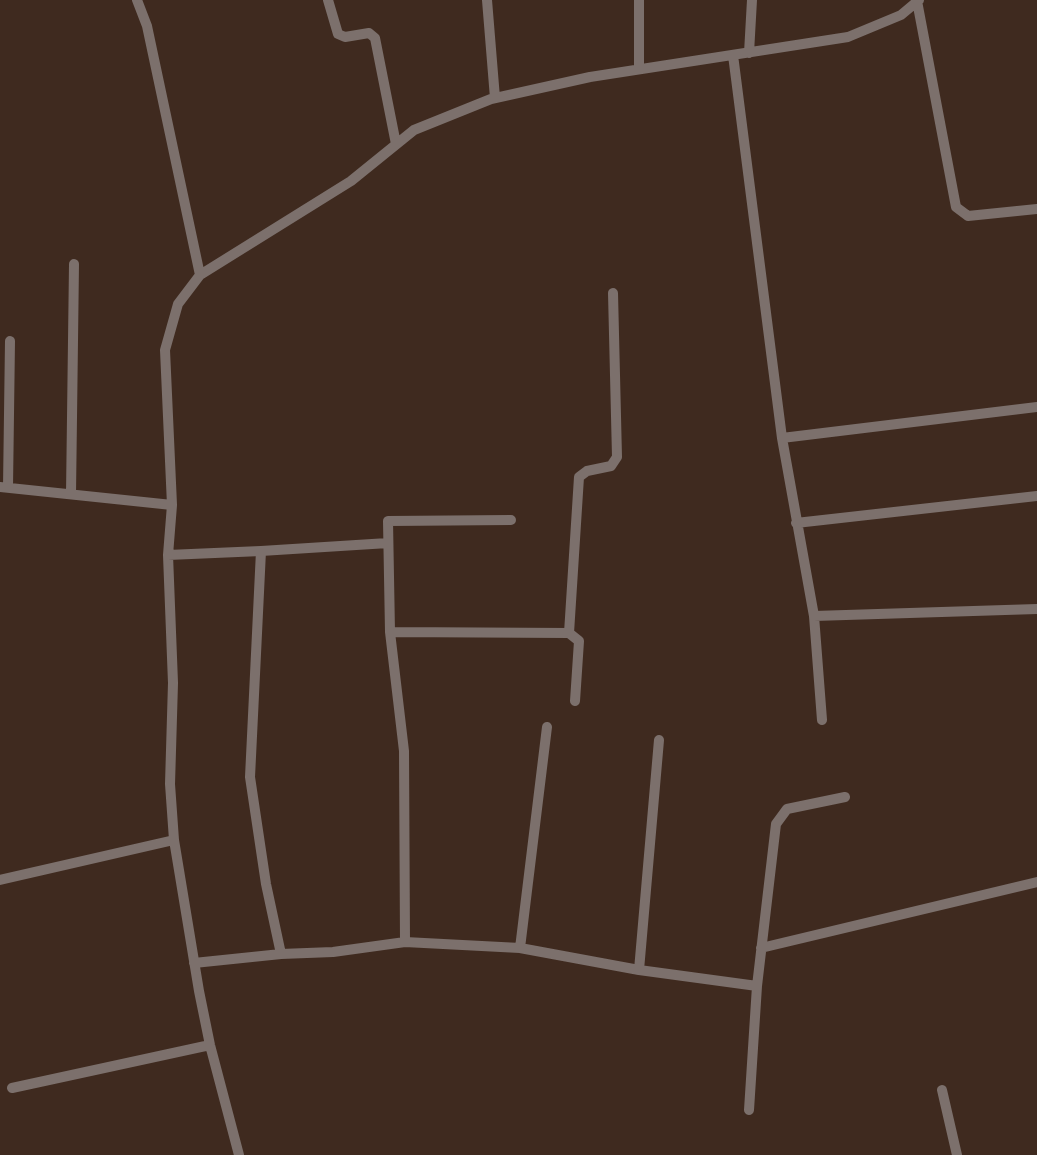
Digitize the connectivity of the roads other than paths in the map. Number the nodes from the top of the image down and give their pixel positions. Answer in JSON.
{"nodes":[{"id":1,"x":137,"y":0,"type":"edge"},
{"id":2,"x":328,"y":0,"type":"edge"},
{"id":3,"x":487,"y":0,"type":"edge"},
{"id":4,"x":639,"y":0,"type":"edge"},
{"id":5,"x":752,"y":0,"type":"edge"},
{"id":6,"x":918,"y":0,"type":"edge"},
{"id":7,"x":749,"y":53,"type":"junction"},
{"id":8,"x":733,"y":55,"type":"junction"},
{"id":9,"x":639,"y":69,"type":"junction"},
{"id":10,"x":496,"y":98,"type":"junction"},
{"id":11,"x":396,"y":144,"type":"junction"},
{"id":12,"x":1037,"y":209,"type":"edge"},
{"id":13,"x":74,"y":264,"type":"dead end"},
{"id":14,"x":200,"y":275,"type":"junction"},
{"id":15,"x":613,"y":293,"type":"dead end"},
{"id":16,"x":10,"y":341,"type":"dead end"},
{"id":17,"x":1037,"y":407,"type":"edge"},
{"id":18,"x":782,"y":438,"type":"junction"},
{"id":19,"x":4,"y":487,"type":"edge"},
{"id":20,"x":71,"y":494,"type":"junction"},
{"id":21,"x":1037,"y":496,"type":"edge"},
{"id":22,"x":172,"y":505,"type":"junction"},
{"id":23,"x":511,"y":520,"type":"dead end"},
{"id":24,"x":796,"y":523,"type":"junction"},
{"id":25,"x":388,"y":543,"type":"junction"},
{"id":26,"x":262,"y":551,"type":"junction"},
{"id":27,"x":168,"y":555,"type":"junction"},
{"id":28,"x":1037,"y":610,"type":"edge"},
{"id":29,"x":814,"y":616,"type":"junction"},
{"id":30,"x":390,"y":632,"type":"junction"},
{"id":31,"x":569,"y":633,"type":"junction"},
{"id":32,"x":575,"y":701,"type":"dead end"},
{"id":33,"x":822,"y":720,"type":"dead end"},
{"id":34,"x":547,"y":727,"type":"dead end"},
{"id":35,"x":659,"y":740,"type":"dead end"},
{"id":36,"x":846,"y":797,"type":"dead end"},
{"id":37,"x":174,"y":840,"type":"junction"},
{"id":38,"x":0,"y":880,"type":"edge"},
{"id":39,"x":1037,"y":882,"type":"edge"},
{"id":40,"x":405,"y":942,"type":"junction"},
{"id":41,"x":520,"y":948,"type":"junction"},
{"id":42,"x":761,"y":948,"type":"junction"},
{"id":43,"x":281,"y":954,"type":"junction"},
{"id":44,"x":194,"y":962,"type":"junction"},
{"id":45,"x":639,"y":970,"type":"junction"},
{"id":46,"x":757,"y":986,"type":"junction"},
{"id":47,"x":210,"y":1045,"type":"junction"},
{"id":48,"x":12,"y":1088,"type":"dead end"},
{"id":49,"x":942,"y":1090,"type":"dead end"},
{"id":50,"x":749,"y":1110,"type":"dead end"},
{"id":51,"x":238,"y":1155,"type":"edge"},
{"id":52,"x":958,"y":1155,"type":"edge"}],
"edges":[{"from":1,"to":14,"type":"street"},
{"from":2,"to":11,"type":"street"},
{"from":3,"to":10,"type":"street"},
{"from":4,"to":9,"type":"street"},
{"from":5,"to":7,"type":"street"},
{"from":6,"to":7,"type":"street"},
{"from":6,"to":12,"type":"street"},
{"from":7,"to":8,"type":"street"},
{"from":8,"to":9,"type":"street"},
{"from":8,"to":18,"type":"street"},
{"from":9,"to":10,"type":"street"},
{"from":10,"to":11,"type":"street"},
{"from":11,"to":14,"type":"street"},
{"from":13,"to":20,"type":"street"},
{"from":14,"to":22,"type":"street"},
{"from":15,"to":31,"type":"street"},
{"from":16,"to":19,"type":"street"},
{"from":17,"to":18,"type":"street"},
{"from":18,"to":24,"type":"street"},
{"from":19,"to":20,"type":"street"},
{"from":20,"to":22,"type":"street"},
{"from":21,"to":24,"type":"street"},
{"from":22,"to":27,"type":"street"},
{"from":23,"to":25,"type":"street"},
{"from":24,"to":29,"type":"street"},
{"from":25,"to":26,"type":"street"},
{"from":25,"to":30,"type":"street"},
{"from":26,"to":27,"type":"street"},
{"from":26,"to":43,"type":"street"},
{"from":27,"to":37,"type":"street"},
{"from":28,"to":29,"type":"street"},
{"from":29,"to":33,"type":"street"},
{"from":30,"to":31,"type":"street"},
{"from":30,"to":40,"type":"street"},
{"from":31,"to":32,"type":"street"},
{"from":34,"to":41,"type":"street"},
{"from":35,"to":45,"type":"street"},
{"from":36,"to":42,"type":"street"},
{"from":37,"to":38,"type":"street"},
{"from":37,"to":44,"type":"street"},
{"from":39,"to":42,"type":"street"},
{"from":40,"to":41,"type":"street"},
{"from":40,"to":43,"type":"street"},
{"from":41,"to":45,"type":"street"},
{"from":42,"to":46,"type":"street"},
{"from":43,"to":44,"type":"street"},
{"from":44,"to":47,"type":"street"},
{"from":45,"to":46,"type":"street"},
{"from":46,"to":50,"type":"street"},
{"from":47,"to":48,"type":"street"},
{"from":47,"to":51,"type":"street"},
{"from":49,"to":52,"type":"street"}]}
